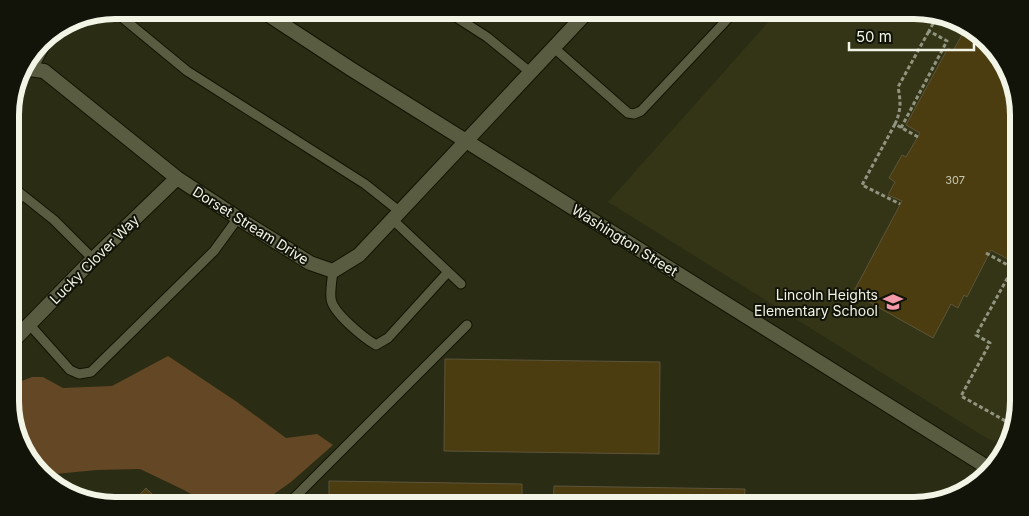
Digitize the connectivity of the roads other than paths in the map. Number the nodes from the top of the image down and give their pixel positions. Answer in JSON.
{"nodes":[{"id":1,"x":124,"y":19,"type":"edge"},
{"id":2,"x":275,"y":19,"type":"edge"},
{"id":3,"x":460,"y":19,"type":"edge"},
{"id":4,"x":579,"y":19,"type":"edge"},
{"id":5,"x":728,"y":19,"type":"edge"},
{"id":6,"x":553,"y":47,"type":"junction"},
{"id":7,"x":31,"y":69,"type":"edge"},
{"id":8,"x":530,"y":72,"type":"junction"},
{"id":9,"x":465,"y":140,"type":"junction"},
{"id":10,"x":177,"y":178,"type":"junction"},
{"id":11,"x":19,"y":193,"type":"edge"},
{"id":12,"x":22,"y":196,"type":"junction"},
{"id":13,"x":19,"y":199,"type":"edge"},
{"id":14,"x":395,"y":215,"type":"junction"},
{"id":15,"x":238,"y":218,"type":"junction"},
{"id":16,"x":93,"y":259,"type":"junction"},
{"id":17,"x":333,"y":271,"type":"junction"},
{"id":18,"x":448,"y":272,"type":"junction"},
{"id":19,"x":460,"y":284,"type":"dead end"},
{"id":20,"x":29,"y":324,"type":"junction"},
{"id":21,"x":467,"y":325,"type":"dead end"},
{"id":22,"x":19,"y":335,"type":"edge"},
{"id":23,"x":986,"y":466,"type":"edge"},
{"id":24,"x":295,"y":497,"type":"edge"}],
"edges":[{"from":1,"to":14,"type":"lane"},
{"from":2,"to":9,"type":"street","name":"Washington Street"},
{"from":3,"to":8,"type":"lane"},
{"from":4,"to":6,"type":"street"},
{"from":5,"to":6,"type":"lane"},
{"from":6,"to":8,"type":"street"},
{"from":7,"to":10,"type":"street","name":"Dorset Stream Drive"},
{"from":8,"to":9,"type":"street"},
{"from":9,"to":14,"type":"street"},
{"from":9,"to":23,"type":"street","name":"Washington Street"},
{"from":10,"to":15,"type":"street","name":"Dorset Stream Drive"},
{"from":10,"to":16,"type":"street","name":"Lucky Clover Way"},
{"from":11,"to":12,"type":"lane"},
{"from":12,"to":13,"type":"lane"},
{"from":12,"to":16,"type":"lane"},
{"from":14,"to":17,"type":"street"},
{"from":14,"to":18,"type":"lane"},
{"from":15,"to":17,"type":"street","name":"Dorset Stream Drive"},
{"from":15,"to":20,"type":"lane"},
{"from":16,"to":20,"type":"street","name":"Lucky Clover Way"},
{"from":17,"to":18,"type":"lane"},
{"from":18,"to":19,"type":"lane"},
{"from":20,"to":22,"type":"street","name":"Lucky Clover Way"},
{"from":21,"to":24,"type":"lane"}]}
